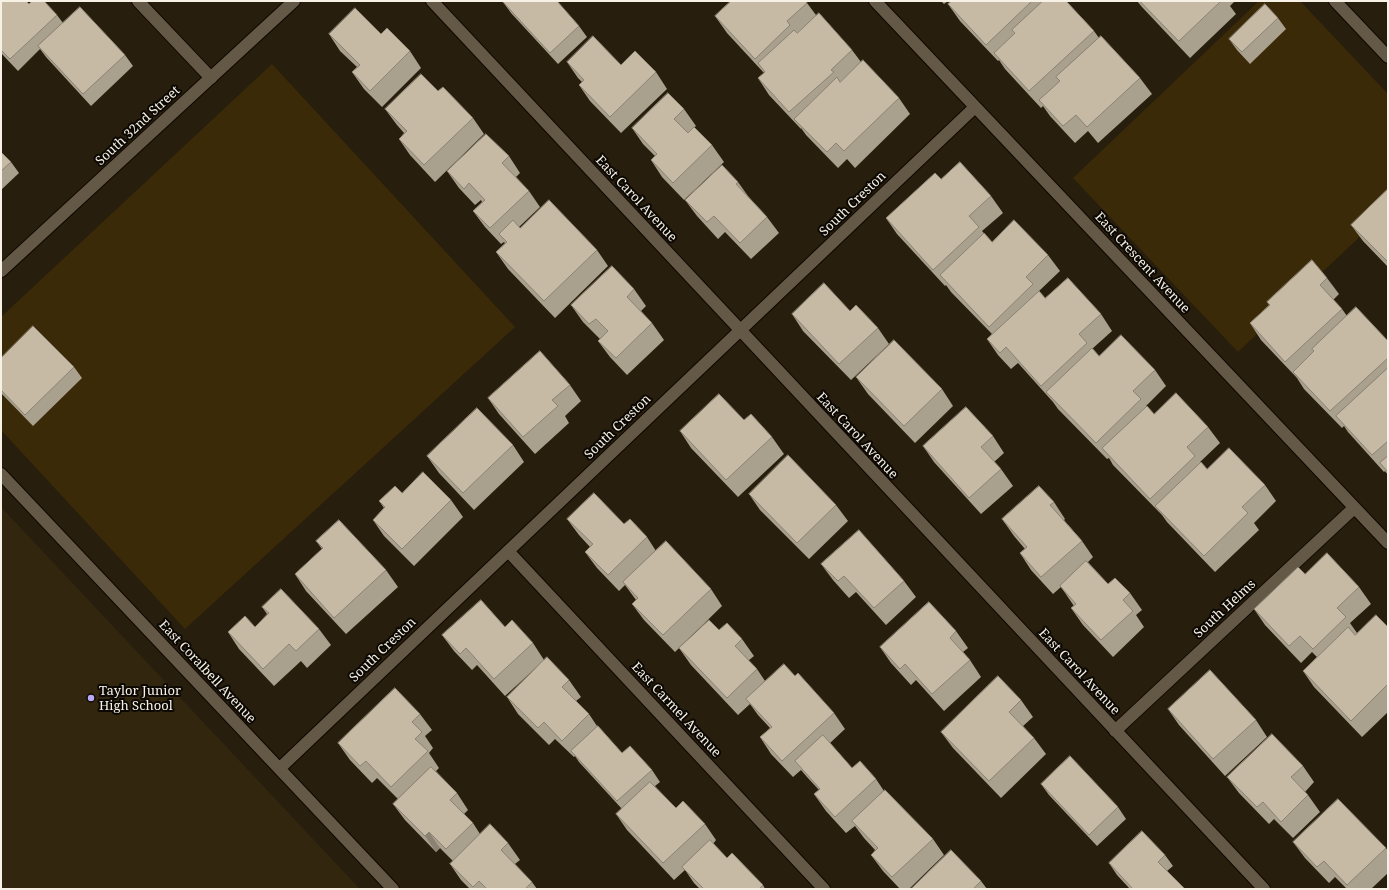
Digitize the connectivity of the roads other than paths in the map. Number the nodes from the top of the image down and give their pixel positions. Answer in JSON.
{"nodes":[{"id":1,"x":138,"y":1,"type":"edge"},
{"id":2,"x":294,"y":1,"type":"edge"},
{"id":3,"x":432,"y":1,"type":"edge"},
{"id":4,"x":875,"y":1,"type":"edge"},
{"id":5,"x":1335,"y":1,"type":"edge"},
{"id":6,"x":1388,"y":57,"type":"edge"},
{"id":7,"x":211,"y":78,"type":"junction"},
{"id":8,"x":975,"y":107,"type":"junction"},
{"id":9,"x":1,"y":271,"type":"edge"},
{"id":10,"x":740,"y":331,"type":"junction"},
{"id":11,"x":1,"y":474,"type":"edge"},
{"id":12,"x":1354,"y":508,"type":"junction"},
{"id":13,"x":1388,"y":543,"type":"edge"},
{"id":14,"x":508,"y":551,"type":"junction"},
{"id":15,"x":1115,"y":731,"type":"junction"},
{"id":16,"x":280,"y":768,"type":"junction"},
{"id":17,"x":393,"y":889,"type":"edge"},
{"id":18,"x":824,"y":889,"type":"edge"},
{"id":19,"x":1264,"y":889,"type":"edge"}],
"edges":[{"from":1,"to":7,"type":"street"},
{"from":2,"to":7,"type":"street","name":"South 32nd Street"},
{"from":3,"to":10,"type":"street","name":"East Carol Avenue"},
{"from":4,"to":8,"type":"street","name":"East Crescent Avenue"},
{"from":5,"to":6,"type":"street"},
{"from":7,"to":9,"type":"street","name":"South 32nd Street"},
{"from":8,"to":10,"type":"street","name":"South Creston"},
{"from":8,"to":12,"type":"street","name":"East Crescent Avenue"},
{"from":10,"to":14,"type":"street","name":"South Creston"},
{"from":10,"to":15,"type":"street","name":"East Carol Avenue"},
{"from":11,"to":16,"type":"street","name":"East Coralbell Avenue"},
{"from":12,"to":13,"type":"street","name":"East Crescent Avenue"},
{"from":12,"to":15,"type":"street","name":"South Helms"},
{"from":14,"to":16,"type":"street","name":"South Creston"},
{"from":14,"to":18,"type":"street","name":"East Carmel Avenue"},
{"from":15,"to":19,"type":"street","name":"East Carol Avenue"},
{"from":16,"to":17,"type":"street","name":"East Coralbell Avenue"}]}
